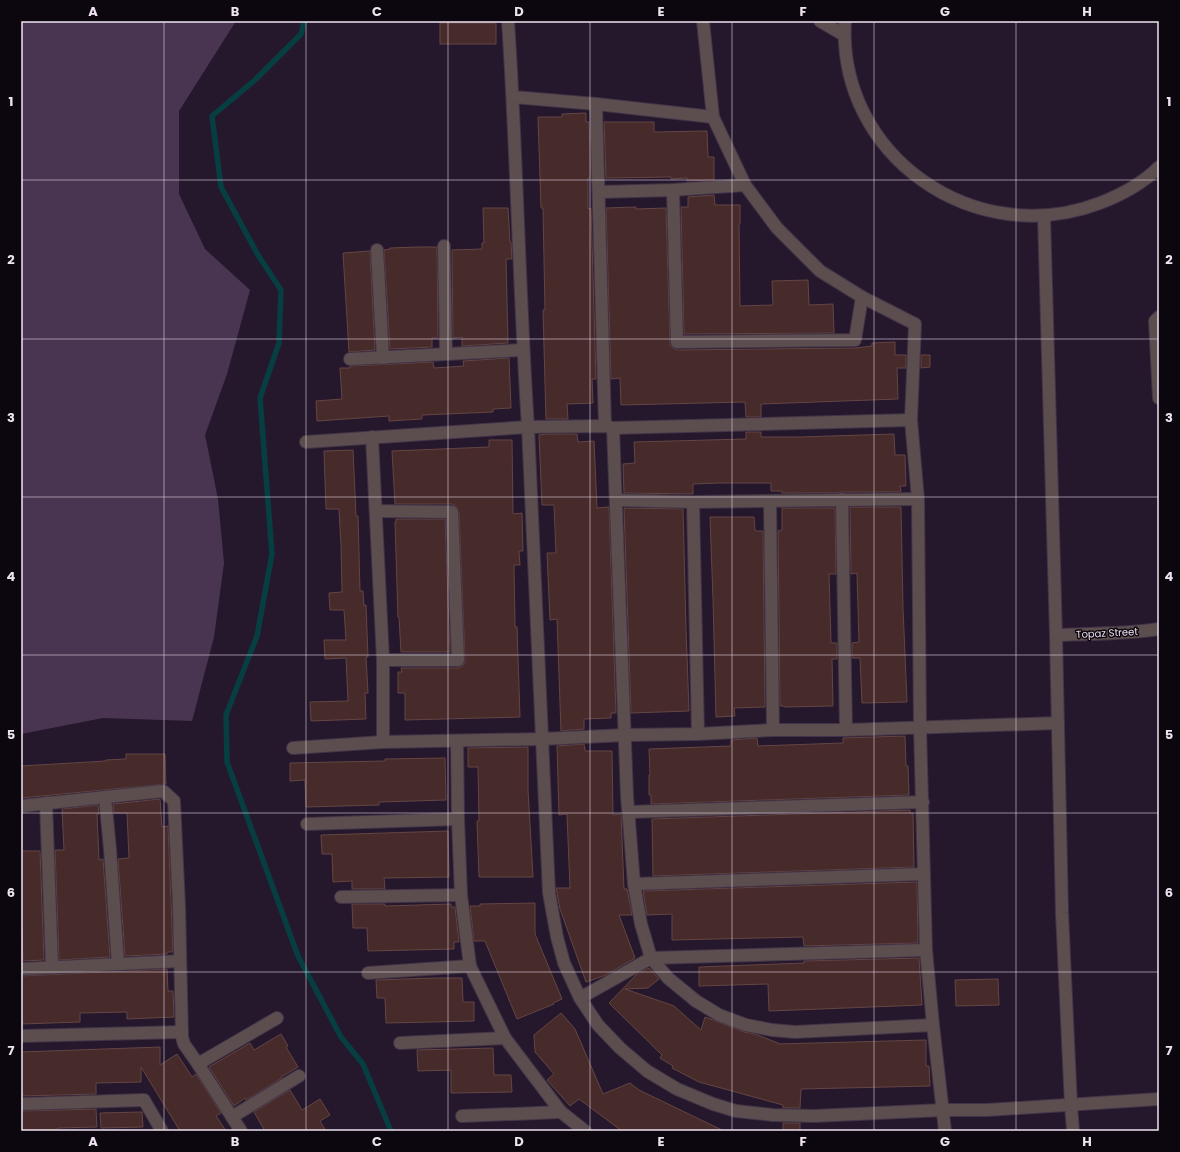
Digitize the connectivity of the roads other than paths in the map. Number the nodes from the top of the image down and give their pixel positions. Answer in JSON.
{"nodes":[{"id":1,"x":508,"y":21,"type":"edge"},
{"id":2,"x":703,"y":21,"type":"edge"},
{"id":3,"x":820,"y":21,"type":"edge"},
{"id":4,"x":845,"y":21,"type":"edge"},
{"id":5,"x":844,"y":35,"type":"junction"},
{"id":6,"x":513,"y":97,"type":"junction"},
{"id":7,"x":596,"y":104,"type":"junction"},
{"id":8,"x":713,"y":117,"type":"junction"},
{"id":9,"x":1159,"y":167,"type":"edge"},
{"id":10,"x":745,"y":185,"type":"junction"},
{"id":11,"x":673,"y":190,"type":"junction"},
{"id":12,"x":600,"y":192,"type":"junction"},
{"id":13,"x":1044,"y":216,"type":"junction"},
{"id":14,"x":444,"y":246,"type":"dead end"},
{"id":15,"x":377,"y":250,"type":"dead end"},
{"id":16,"x":862,"y":297,"type":"junction"},
{"id":17,"x":1159,"y":317,"type":"edge"},
{"id":18,"x":523,"y":350,"type":"junction"},
{"id":19,"x":446,"y":354,"type":"junction"},
{"id":20,"x":383,"y":358,"type":"junction"},
{"id":21,"x":350,"y":359,"type":"dead end"},
{"id":22,"x":1159,"y":398,"type":"edge"},
{"id":23,"x":911,"y":420,"type":"junction"},
{"id":24,"x":609,"y":427,"type":"junction"},
{"id":25,"x":528,"y":428,"type":"junction"},
{"id":26,"x":372,"y":437,"type":"junction"},
{"id":27,"x":306,"y":442,"type":"dead end"},
{"id":28,"x":842,"y":499,"type":"junction"},
{"id":29,"x":918,"y":499,"type":"junction"},
{"id":30,"x":616,"y":500,"type":"junction"},
{"id":31,"x":692,"y":502,"type":"junction"},
{"id":32,"x":770,"y":502,"type":"junction"},
{"id":33,"x":376,"y":511,"type":"junction"},
{"id":34,"x":1159,"y":629,"type":"edge"},
{"id":35,"x":1056,"y":635,"type":"junction"},
{"id":36,"x":383,"y":660,"type":"junction"},
{"id":37,"x":1058,"y":723,"type":"junction"},
{"id":38,"x":920,"y":727,"type":"junction"},
{"id":39,"x":773,"y":730,"type":"junction"},
{"id":40,"x":846,"y":730,"type":"junction"},
{"id":41,"x":698,"y":734,"type":"junction"},
{"id":42,"x":625,"y":735,"type":"junction"},
{"id":43,"x":542,"y":738,"type":"junction"},
{"id":44,"x":457,"y":741,"type":"junction"},
{"id":45,"x":384,"y":742,"type":"junction"},
{"id":46,"x":293,"y":748,"type":"dead end"},
{"id":47,"x":105,"y":797,"type":"junction"},
{"id":48,"x":923,"y":802,"type":"junction"},
{"id":49,"x":46,"y":803,"type":"junction"},
{"id":50,"x":21,"y":806,"type":"edge"},
{"id":51,"x":629,"y":812,"type":"junction"},
{"id":52,"x":458,"y":819,"type":"junction"},
{"id":53,"x":307,"y":824,"type":"dead end"},
{"id":54,"x":924,"y":874,"type":"junction"},
{"id":55,"x":634,"y":884,"type":"junction"},
{"id":56,"x":461,"y":895,"type":"junction"},
{"id":57,"x":341,"y":897,"type":"dead end"},
{"id":58,"x":926,"y":950,"type":"junction"},
{"id":59,"x":651,"y":958,"type":"junction"},
{"id":60,"x":180,"y":961,"type":"junction"},
{"id":61,"x":118,"y":964,"type":"junction"},
{"id":62,"x":470,"y":966,"type":"junction"},
{"id":63,"x":52,"y":967,"type":"junction"},
{"id":64,"x":21,"y":969,"type":"edge"},
{"id":65,"x":368,"y":973,"type":"dead end"},
{"id":66,"x":580,"y":998,"type":"junction"},
{"id":67,"x":277,"y":1018,"type":"dead end"},
{"id":68,"x":933,"y":1025,"type":"junction"},
{"id":69,"x":182,"y":1032,"type":"junction"},
{"id":70,"x":21,"y":1036,"type":"edge"},
{"id":71,"x":505,"y":1038,"type":"junction"},
{"id":72,"x":400,"y":1044,"type":"dead end"},
{"id":73,"x":198,"y":1064,"type":"junction"},
{"id":74,"x":299,"y":1076,"type":"dead end"},
{"id":75,"x":1159,"y":1099,"type":"edge"},
{"id":76,"x":21,"y":1104,"type":"edge"},
{"id":77,"x":1071,"y":1105,"type":"junction"},
{"id":78,"x":944,"y":1110,"type":"junction"},
{"id":79,"x":561,"y":1112,"type":"junction"},
{"id":80,"x":462,"y":1116,"type":"dead end"},
{"id":81,"x":232,"y":1117,"type":"junction"},
{"id":82,"x":162,"y":1131,"type":"edge"},
{"id":83,"x":241,"y":1131,"type":"edge"},
{"id":84,"x":585,"y":1131,"type":"edge"},
{"id":85,"x":946,"y":1131,"type":"edge"},
{"id":86,"x":1073,"y":1131,"type":"edge"}],
"edges":[{"from":1,"to":6,"type":"street"},
{"from":2,"to":8,"type":"street"},
{"from":3,"to":5,"type":"street"},
{"from":4,"to":5,"type":"street"},
{"from":5,"to":13,"type":"street"},
{"from":6,"to":7,"type":"street"},
{"from":6,"to":18,"type":"street"},
{"from":7,"to":8,"type":"street"},
{"from":7,"to":12,"type":"street"},
{"from":8,"to":10,"type":"street"},
{"from":9,"to":13,"type":"street"},
{"from":10,"to":11,"type":"street"},
{"from":10,"to":16,"type":"street"},
{"from":11,"to":12,"type":"street"},
{"from":11,"to":16,"type":"street"},
{"from":12,"to":24,"type":"street"},
{"from":13,"to":35,"type":"street"},
{"from":14,"to":19,"type":"street"},
{"from":15,"to":20,"type":"street"},
{"from":16,"to":23,"type":"street"},
{"from":17,"to":22,"type":"street"},
{"from":18,"to":19,"type":"street"},
{"from":18,"to":25,"type":"street"},
{"from":19,"to":20,"type":"street"},
{"from":20,"to":21,"type":"street"},
{"from":23,"to":24,"type":"street"},
{"from":23,"to":29,"type":"street"},
{"from":24,"to":25,"type":"street"},
{"from":24,"to":30,"type":"street"},
{"from":25,"to":26,"type":"street"},
{"from":25,"to":43,"type":"street"},
{"from":26,"to":27,"type":"street"},
{"from":26,"to":33,"type":"street"},
{"from":28,"to":29,"type":"street"},
{"from":28,"to":32,"type":"street"},
{"from":28,"to":40,"type":"street"},
{"from":29,"to":38,"type":"street"},
{"from":30,"to":31,"type":"street"},
{"from":30,"to":42,"type":"street"},
{"from":31,"to":32,"type":"street"},
{"from":31,"to":41,"type":"street"},
{"from":32,"to":39,"type":"street"},
{"from":33,"to":36,"type":"street"},
{"from":33,"to":36,"type":"street"},
{"from":34,"to":35,"type":"street","name":"Topaz Street"},
{"from":35,"to":37,"type":"street"},
{"from":36,"to":45,"type":"street"},
{"from":37,"to":38,"type":"street"},
{"from":37,"to":77,"type":"street"},
{"from":38,"to":40,"type":"street"},
{"from":38,"to":48,"type":"street"},
{"from":39,"to":40,"type":"street"},
{"from":39,"to":41,"type":"street"},
{"from":41,"to":42,"type":"street"},
{"from":42,"to":43,"type":"street"},
{"from":42,"to":51,"type":"street"},
{"from":43,"to":44,"type":"street"},
{"from":43,"to":66,"type":"street"},
{"from":44,"to":45,"type":"street"},
{"from":44,"to":52,"type":"street"},
{"from":45,"to":46,"type":"street"},
{"from":47,"to":49,"type":"street"},
{"from":47,"to":60,"type":"street"},
{"from":47,"to":61,"type":"street"},
{"from":48,"to":51,"type":"street"},
{"from":48,"to":54,"type":"street"},
{"from":49,"to":50,"type":"street"},
{"from":49,"to":63,"type":"street"},
{"from":51,"to":55,"type":"street"},
{"from":52,"to":53,"type":"street"},
{"from":52,"to":56,"type":"street"},
{"from":54,"to":55,"type":"street"},
{"from":54,"to":58,"type":"street"},
{"from":55,"to":59,"type":"street"},
{"from":56,"to":57,"type":"street"},
{"from":56,"to":62,"type":"street"},
{"from":58,"to":59,"type":"street"},
{"from":58,"to":68,"type":"street"},
{"from":59,"to":66,"type":"street"},
{"from":59,"to":68,"type":"street"},
{"from":60,"to":61,"type":"street"},
{"from":60,"to":69,"type":"street"},
{"from":61,"to":63,"type":"street"},
{"from":62,"to":65,"type":"street"},
{"from":62,"to":71,"type":"street"},
{"from":63,"to":64,"type":"street"},
{"from":66,"to":78,"type":"street"},
{"from":67,"to":73,"type":"street"},
{"from":68,"to":78,"type":"street"},
{"from":69,"to":70,"type":"street"},
{"from":69,"to":73,"type":"street"},
{"from":71,"to":72,"type":"street"},
{"from":71,"to":79,"type":"street"},
{"from":73,"to":81,"type":"street"},
{"from":74,"to":81,"type":"street"},
{"from":75,"to":77,"type":"street"},
{"from":76,"to":82,"type":"street"},
{"from":77,"to":78,"type":"street"},
{"from":77,"to":86,"type":"street"},
{"from":78,"to":85,"type":"street"},
{"from":79,"to":80,"type":"street"},
{"from":79,"to":84,"type":"street"},
{"from":81,"to":83,"type":"street"}]}
